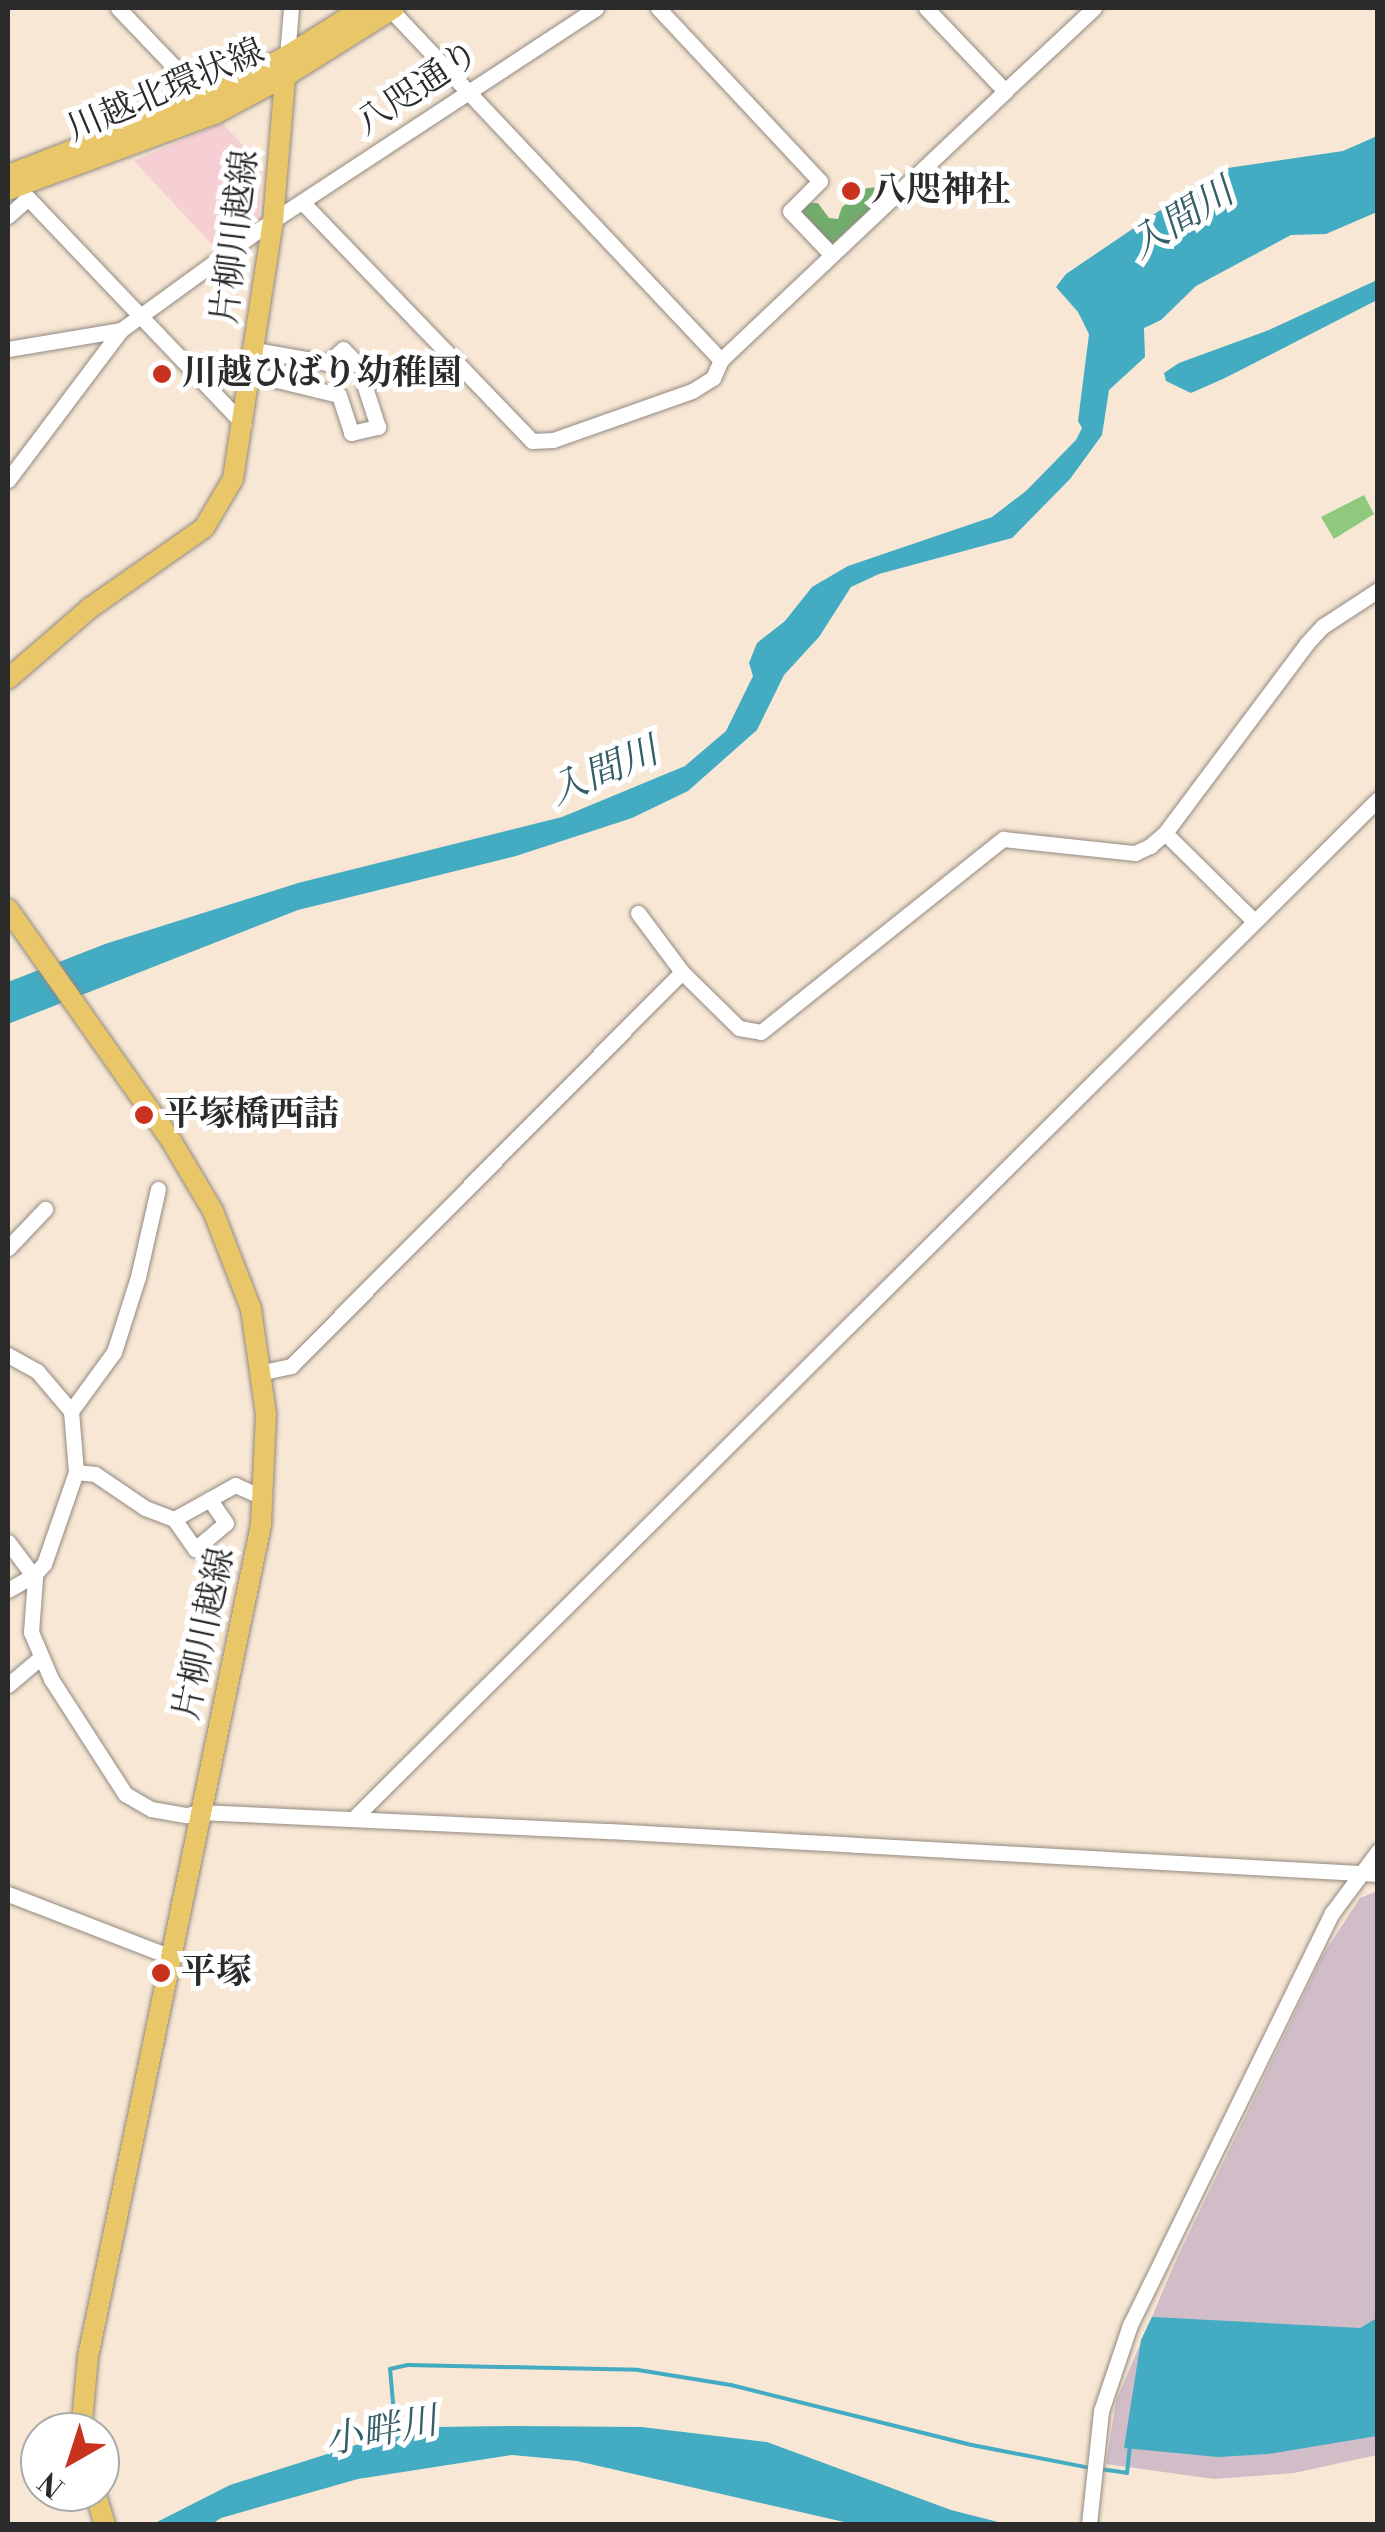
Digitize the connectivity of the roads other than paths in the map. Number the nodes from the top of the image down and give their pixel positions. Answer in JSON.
{"nodes":[{"id":1,"x":118,"y":8,"type":"edge"},
{"id":2,"x":291,"y":8,"type":"edge"},
{"id":3,"x":363,"y":8,"type":"edge"},
{"id":4,"x":596,"y":8,"type":"edge"},
{"id":5,"x":658,"y":8,"type":"edge"},
{"id":6,"x":926,"y":8,"type":"edge"},
{"id":7,"x":1094,"y":8,"type":"edge"},
{"id":8,"x":393,"y":9,"type":"edge"},
{"id":9,"x":287,"y":66,"type":"junction"},
{"id":10,"x":468,"y":91,"type":"junction"},
{"id":11,"x":1005,"y":91,"type":"junction"},
{"id":12,"x":205,"y":99,"type":"junction"},
{"id":13,"x":8,"y":175,"type":"edge"},
{"id":14,"x":8,"y":190,"type":"edge"},
{"id":15,"x":303,"y":203,"type":"junction"},
{"id":16,"x":8,"y":216,"type":"edge"},
{"id":17,"x":273,"y":222,"type":"junction"},
{"id":18,"x":830,"y":253,"type":"junction"},
{"id":19,"x":140,"y":313,"type":"junction"},
{"id":20,"x":121,"y":330,"type":"junction"},
{"id":21,"x":8,"y":349,"type":"edge"},
{"id":22,"x":256,"y":350,"type":"junction"},
{"id":23,"x":721,"y":360,"type":"junction"},
{"id":24,"x":252,"y":374,"type":"junction"},
{"id":25,"x":244,"y":425,"type":"junction"},
{"id":26,"x":8,"y":480,"type":"edge"},
{"id":27,"x":1378,"y":590,"type":"edge"},
{"id":28,"x":8,"y":679,"type":"edge"},
{"id":29,"x":1378,"y":799,"type":"edge"},
{"id":30,"x":1165,"y":833,"type":"junction"},
{"id":31,"x":8,"y":909,"type":"edge"},
{"id":32,"x":638,"y":913,"type":"dead end"},
{"id":33,"x":1254,"y":921,"type":"junction"},
{"id":34,"x":682,"y":972,"type":"junction"},
{"id":35,"x":158,"y":1189,"type":"dead end"},
{"id":36,"x":45,"y":1209,"type":"dead end"},
{"id":37,"x":8,"y":1248,"type":"edge"},
{"id":38,"x":8,"y":1355,"type":"edge"},
{"id":39,"x":263,"y":1372,"type":"junction"},
{"id":40,"x":71,"y":1411,"type":"junction"},
{"id":41,"x":76,"y":1472,"type":"junction"},
{"id":42,"x":264,"y":1498,"type":"junction"},
{"id":43,"x":208,"y":1499,"type":"junction"},
{"id":44,"x":174,"y":1518,"type":"junction"},
{"id":45,"x":8,"y":1542,"type":"edge"},
{"id":46,"x":34,"y":1576,"type":"junction"},
{"id":47,"x":8,"y":1590,"type":"edge"},
{"id":48,"x":40,"y":1658,"type":"junction"},
{"id":49,"x":8,"y":1685,"type":"edge"},
{"id":50,"x":202,"y":1812,"type":"junction"},
{"id":51,"x":353,"y":1819,"type":"junction"},
{"id":52,"x":1378,"y":1851,"type":"edge"},
{"id":53,"x":1369,"y":1874,"type":"edge"},
{"id":54,"x":8,"y":1894,"type":"edge"},
{"id":55,"x":171,"y":1957,"type":"junction"},
{"id":56,"x":84,"y":2412,"type":"edge"},
{"id":57,"x":1089,"y":2524,"type":"edge"}],
"edges":[{"from":1,"to":12,"type":"street"},
{"from":2,"to":9,"type":"street"},
{"from":3,"to":9,"type":"main road","name":"川越北環状線"},
{"from":4,"to":10,"type":"street","name":"八咫通り"},
{"from":5,"to":18,"type":"street"},
{"from":6,"to":11,"type":"street"},
{"from":7,"to":11,"type":"street"},
{"from":8,"to":9,"type":"main road","name":"川越北環状線"},
{"from":8,"to":10,"type":"street"},
{"from":9,"to":12,"type":"main road","name":"川越北環状線"},
{"from":9,"to":14,"type":"main road","name":"川越北環状線"},
{"from":9,"to":17,"type":"main road","name":"片柳川越線"},
{"from":10,"to":15,"type":"street","name":"八咫通り"},
{"from":10,"to":23,"type":"street"},
{"from":11,"to":18,"type":"street"},
{"from":12,"to":13,"type":"main road","name":"川越北環状線"},
{"from":15,"to":17,"type":"street","name":"八咫通り"},
{"from":15,"to":23,"type":"street"},
{"from":16,"to":19,"type":"street"},
{"from":17,"to":19,"type":"street","name":"八咫通り"},
{"from":17,"to":22,"type":"main road","name":"片柳川越線"},
{"from":18,"to":23,"type":"street"},
{"from":19,"to":20,"type":"street","name":"八咫通り"},
{"from":19,"to":25,"type":"street"},
{"from":20,"to":21,"type":"street"},
{"from":20,"to":26,"type":"street","name":"八咫通り"},
{"from":22,"to":24,"type":"main road","name":"片柳川越線"},
{"from":22,"to":24,"type":"street"},
{"from":24,"to":25,"type":"main road","name":"片柳川越線"},
{"from":25,"to":28,"type":"main road","name":"片柳川越線"},
{"from":27,"to":30,"type":"street"},
{"from":29,"to":33,"type":"street"},
{"from":30,"to":33,"type":"street"},
{"from":30,"to":34,"type":"street"},
{"from":31,"to":39,"type":"main road","name":"片柳川越線"},
{"from":32,"to":34,"type":"street"},
{"from":33,"to":51,"type":"street"},
{"from":34,"to":39,"type":"street"},
{"from":35,"to":40,"type":"street"},
{"from":36,"to":37,"type":"street"},
{"from":38,"to":40,"type":"street"},
{"from":39,"to":42,"type":"main road","name":"片柳川越線"},
{"from":40,"to":41,"type":"street"},
{"from":41,"to":44,"type":"street"},
{"from":41,"to":46,"type":"street"},
{"from":42,"to":43,"type":"street"},
{"from":42,"to":50,"type":"main road","name":"片柳川越線"},
{"from":43,"to":44,"type":"street"},
{"from":43,"to":44,"type":"street"},
{"from":45,"to":46,"type":"street"},
{"from":46,"to":47,"type":"street"},
{"from":46,"to":48,"type":"street"},
{"from":48,"to":49,"type":"street"},
{"from":48,"to":50,"type":"street"},
{"from":50,"to":51,"type":"street"},
{"from":50,"to":55,"type":"main road","name":"片柳川越線"},
{"from":51,"to":53,"type":"street"},
{"from":52,"to":53,"type":"street"},
{"from":53,"to":57,"type":"street"},
{"from":54,"to":55,"type":"street"},
{"from":55,"to":56,"type":"main road","name":"片柳川越線"}]}
